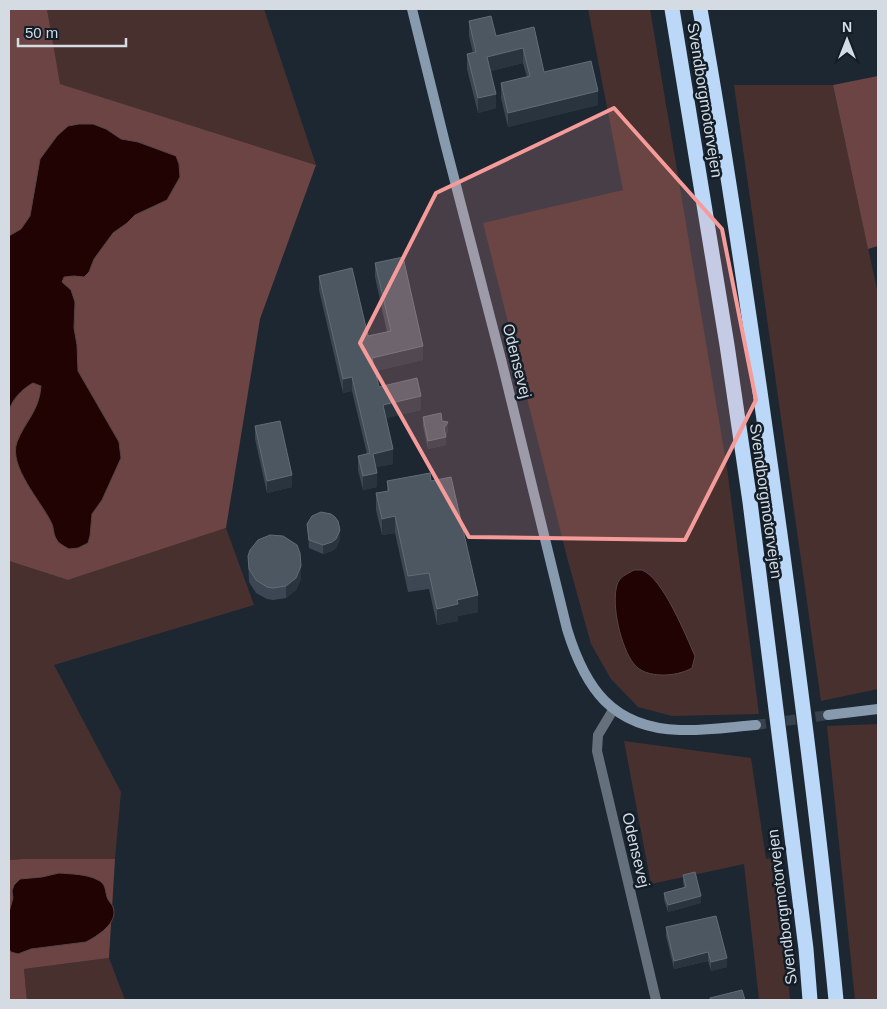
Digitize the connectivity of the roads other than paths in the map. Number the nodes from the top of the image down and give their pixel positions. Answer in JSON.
{"nodes":[{"id":1,"x":412,"y":9,"type":"edge"},
{"id":2,"x":672,"y":9,"type":"edge"},
{"id":3,"x":700,"y":9,"type":"edge"},
{"id":4,"x":878,"y":709,"type":"edge"},
{"id":5,"x":613,"y":710,"type":"junction"},
{"id":6,"x":828,"y":715,"type":"tunnel mouth"},
{"id":7,"x":756,"y":725,"type":"tunnel mouth"},
{"id":8,"x":656,"y":1000,"type":"edge"},
{"id":9,"x":810,"y":1000,"type":"edge"},
{"id":10,"x":836,"y":1000,"type":"edge"}],
"edges":[{"from":1,"to":5,"type":"main road","name":"Odensevej"},
{"from":2,"to":9,"type":"highway","name":"Svendborgmotorvejen"},
{"from":3,"to":10,"type":"highway","name":"Svendborgmotorvejen"},
{"from":4,"to":6,"type":"main road"},
{"from":5,"to":7,"type":"main road","name":"Odensevej"},
{"from":5,"to":8,"type":"street","name":"Odensevej"}]}
